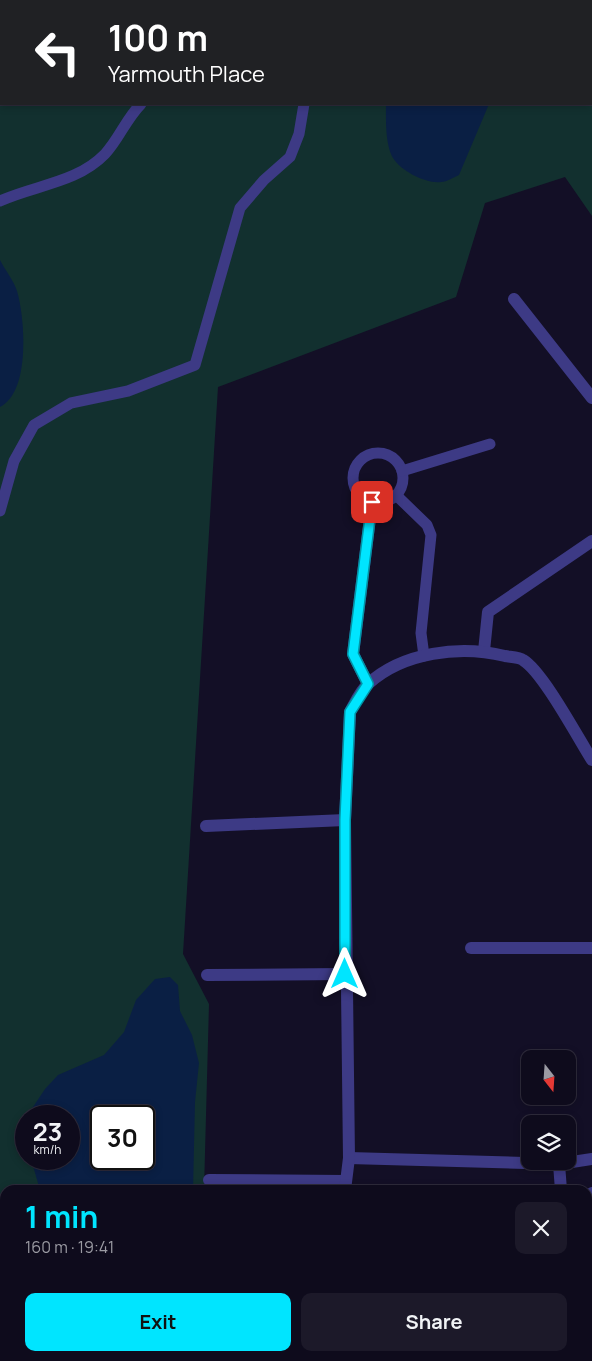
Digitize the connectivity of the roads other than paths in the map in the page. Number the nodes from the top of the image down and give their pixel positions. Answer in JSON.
{"nodes":[{"id":1,"x":140,"y":105,"type":"edge"},
{"id":2,"x":304,"y":105,"type":"edge"},
{"id":3,"x":0,"y":201,"type":"edge"},
{"id":4,"x":514,"y":298,"type":"dead end"},
{"id":5,"x":592,"y":398,"type":"edge"},
{"id":6,"x":490,"y":444,"type":"dead end"},
{"id":7,"x":402,"y":471,"type":"junction"},
{"id":8,"x":396,"y":495,"type":"junction"},
{"id":9,"x":372,"y":502,"type":"junction"},
{"id":10,"x":0,"y":510,"type":"edge"},
{"id":11,"x":592,"y":541,"type":"edge"},
{"id":12,"x":484,"y":651,"type":"junction"},
{"id":13,"x":424,"y":656,"type":"junction"},
{"id":14,"x":368,"y":684,"type":"junction"},
{"id":15,"x":592,"y":760,"type":"edge"},
{"id":16,"x":345,"y":820,"type":"junction"},
{"id":17,"x":206,"y":826,"type":"dead end"},
{"id":18,"x":471,"y":948,"type":"dead end"},
{"id":19,"x":592,"y":948,"type":"edge"},
{"id":20,"x":345,"y":974,"type":"junction"},
{"id":21,"x":207,"y":975,"type":"dead end"},
{"id":22,"x":349,"y":1158,"type":"junction"},
{"id":23,"x":592,"y":1159,"type":"edge"},
{"id":24,"x":576,"y":1161,"type":"edge"},
{"id":25,"x":521,"y":1163,"type":"edge"},
{"id":26,"x":559,"y":1170,"type":"edge"},
{"id":27,"x":209,"y":1180,"type":"dead end"},
{"id":28,"x":345,"y":1185,"type":"edge"},
{"id":29,"x":561,"y":1185,"type":"edge"}],
"edges":[{"from":1,"to":3,"type":"lane"},
{"from":2,"to":10,"type":"lane"},
{"from":4,"to":5,"type":"street"},
{"from":6,"to":7,"type":"lane"},
{"from":7,"to":8,"type":"lane"},
{"from":7,"to":9,"type":"lane"},
{"from":8,"to":9,"type":"lane"},
{"from":8,"to":13,"type":"lane"},
{"from":9,"to":14,"type":"street"},
{"from":11,"to":12,"type":"street"},
{"from":12,"to":13,"type":"street"},
{"from":12,"to":15,"type":"street"},
{"from":13,"to":14,"type":"street"},
{"from":14,"to":16,"type":"street"},
{"from":16,"to":17,"type":"street"},
{"from":16,"to":20,"type":"street"},
{"from":18,"to":19,"type":"street"},
{"from":20,"to":21,"type":"street"},
{"from":20,"to":22,"type":"street"},
{"from":22,"to":25,"type":"street"},
{"from":22,"to":28,"type":"street"},
{"from":23,"to":24,"type":"street"},
{"from":26,"to":29,"type":"street"},
{"from":27,"to":28,"type":"street"}]}
